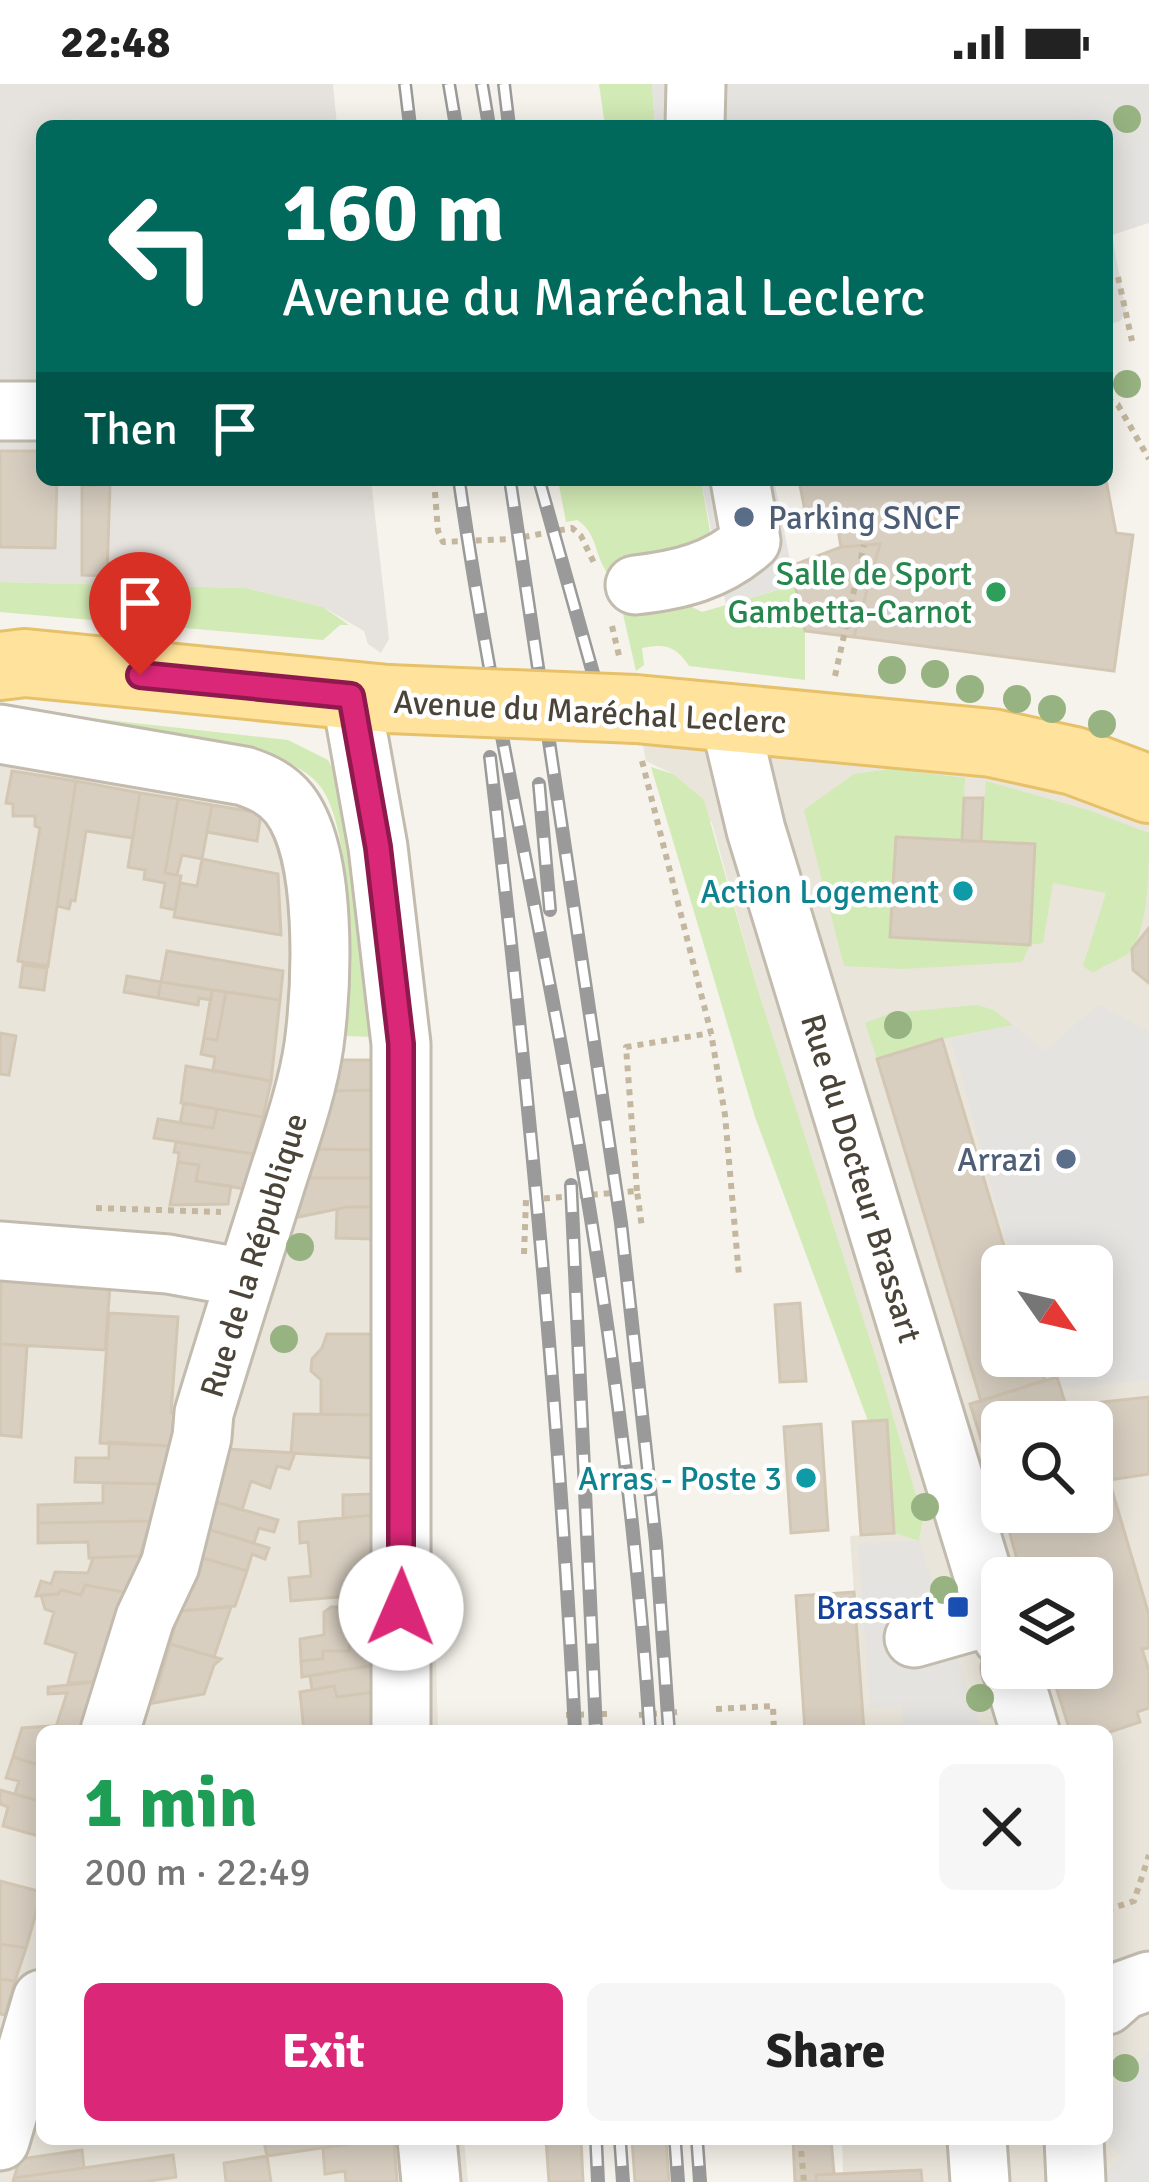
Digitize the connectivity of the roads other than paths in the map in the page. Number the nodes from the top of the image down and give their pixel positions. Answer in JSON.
{"nodes":[{"id":1,"x":696,"y":84,"type":"edge"},
{"id":2,"x":695,"y":120,"type":"edge"},
{"id":3,"x":0,"y":411,"type":"edge"},
{"id":4,"x":36,"y":411,"type":"edge"},
{"id":5,"x":741,"y":486,"type":"edge"},
{"id":6,"x":627,"y":591,"type":"road end"},
{"id":7,"x":8,"y":661,"type":"edge"},
{"id":8,"x":370,"y":698,"type":"junction"},
{"id":9,"x":729,"y":717,"type":"junction"},
{"id":10,"x":0,"y":734,"type":"edge"},
{"id":11,"x":1149,"y":789,"type":"edge"},
{"id":12,"x":0,"y":1251,"type":"edge"},
{"id":13,"x":245,"y":1278,"type":"junction"},
{"id":14,"x":981,"y":1568,"type":"edge"},
{"id":15,"x":914,"y":1638,"type":"dead end"},
{"id":16,"x":981,"y":1640,"type":"edge"},
{"id":17,"x":1018,"y":1689,"type":"edge"},
{"id":18,"x":112,"y":1725,"type":"edge"},
{"id":19,"x":401,"y":1725,"type":"edge"},
{"id":20,"x":1028,"y":1725,"type":"edge"},
{"id":21,"x":36,"y":2019,"type":"edge"},
{"id":22,"x":0,"y":2141,"type":"edge"},
{"id":23,"x":428,"y":2145,"type":"edge"},
{"id":24,"x":977,"y":2145,"type":"edge"},
{"id":25,"x":1074,"y":2145,"type":"edge"},
{"id":26,"x":431,"y":2182,"type":"edge"},
{"id":27,"x":980,"y":2182,"type":"edge"},
{"id":28,"x":1076,"y":2182,"type":"edge"}],
"edges":[{"from":1,"to":2,"type":"street"},
{"from":3,"to":4,"type":"street"},
{"from":5,"to":6,"type":"street"},
{"from":7,"to":8,"type":"main road","name":"Avenue du Maréchal Leclerc"},
{"from":8,"to":9,"type":"main road","name":"Avenue du Maréchal Leclerc","bridge":true},
{"from":8,"to":19,"type":"street"},
{"from":9,"to":11,"type":"main road","name":"Avenue du Maréchal Leclerc"},
{"from":9,"to":14,"type":"street","name":"Rue du Docteur Brassart"},
{"from":10,"to":13,"type":"street","name":"Rue de la République"},
{"from":12,"to":13,"type":"street"},
{"from":13,"to":18,"type":"street","name":"Rue de la République"},
{"from":15,"to":16,"type":"street"},
{"from":17,"to":20,"type":"street","name":"Rue du Docteur Brassart"},
{"from":21,"to":22,"type":"street"},
{"from":23,"to":26,"type":"street"},
{"from":24,"to":27,"type":"street"},
{"from":25,"to":28,"type":"street"}]}
